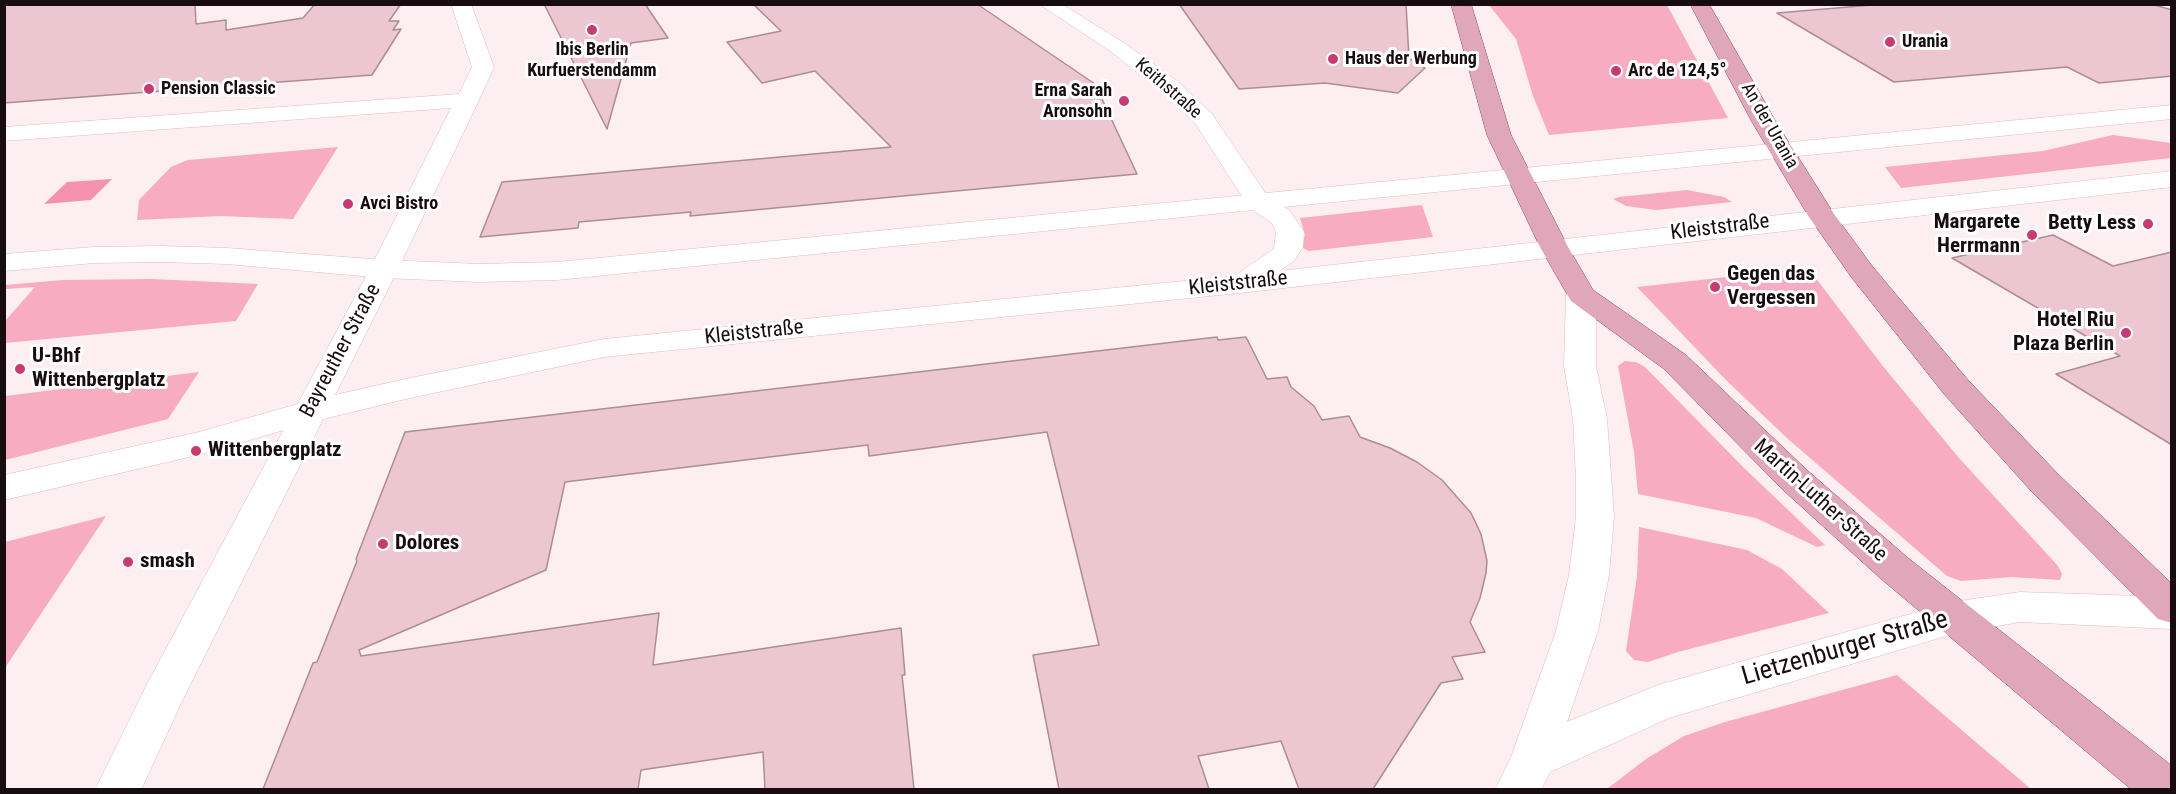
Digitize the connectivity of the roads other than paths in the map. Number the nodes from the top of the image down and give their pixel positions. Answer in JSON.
{"nodes":[{"id":1,"x":461,"y":4,"type":"edge"},
{"id":2,"x":1048,"y":4,"type":"edge"},
{"id":3,"x":1461,"y":4,"type":"edge"},
{"id":4,"x":1699,"y":4,"type":"edge"},
{"id":5,"x":468,"y":100,"type":"junction"},
{"id":6,"x":2172,"y":112,"type":"edge"},
{"id":7,"x":4,"y":134,"type":"edge"},
{"id":8,"x":1783,"y":150,"type":"junction"},
{"id":9,"x":1518,"y":176,"type":"junction"},
{"id":10,"x":2172,"y":179,"type":"edge"},
{"id":11,"x":1259,"y":203,"type":"junction"},
{"id":12,"x":1822,"y":217,"type":"junction"},
{"id":13,"x":1554,"y":247,"type":"junction"},
{"id":14,"x":4,"y":263,"type":"edge"},
{"id":15,"x":384,"y":269,"type":"junction"},
{"id":16,"x":1240,"y":284,"type":"junction"},
{"id":17,"x":1581,"y":295,"type":"junction"},
{"id":18,"x":308,"y":412,"type":"junction"},
{"id":19,"x":4,"y":488,"type":"edge"},
{"id":20,"x":2172,"y":608,"type":"edge"},
{"id":21,"x":2172,"y":613,"type":"edge"},
{"id":22,"x":1953,"y":618,"type":"junction"},
{"id":23,"x":1526,"y":774,"type":"edge"},
{"id":24,"x":118,"y":789,"type":"edge"},
{"id":25,"x":2167,"y":789,"type":"edge"}],
"edges":[{"from":1,"to":5,"type":"main road","name":"Bayreuther Straße"},
{"from":2,"to":11,"type":"main road","name":"Keithstraße"},
{"from":3,"to":9,"type":"main road"},
{"from":4,"to":8,"type":"main road","name":"An der Urania"},
{"from":5,"to":7,"type":"main road"},
{"from":5,"to":15,"type":"main road","name":"Bayreuther Straße"},
{"from":6,"to":8,"type":"main road"},
{"from":8,"to":9,"type":"main road"},
{"from":8,"to":12,"type":"main road","name":"An der Urania"},
{"from":9,"to":11,"type":"main road"},
{"from":9,"to":13,"type":"main road","name":"Martin-Luther-Straße"},
{"from":10,"to":12,"type":"main road","name":"Kleiststraße"},
{"from":11,"to":15,"type":"main road"},
{"from":11,"to":16,"type":"main road"},
{"from":12,"to":13,"type":"main road","name":"Kleiststraße"},
{"from":12,"to":20,"type":"main road"},
{"from":13,"to":16,"type":"main road","name":"Kleiststraße"},
{"from":13,"to":17,"type":"main road","name":"Martin-Luther-Straße"},
{"from":14,"to":15,"type":"main road"},
{"from":15,"to":18,"type":"main road","name":"Bayreuther Straße"},
{"from":16,"to":18,"type":"main road","name":"Kleiststraße"},
{"from":17,"to":22,"type":"main road","name":"Martin-Luther-Straße"},
{"from":17,"to":23,"type":"main road","name":"Lietzenburger Straße"},
{"from":18,"to":19,"type":"main road"},
{"from":18,"to":24,"type":"main road","name":"Bayreuther Straße"},
{"from":21,"to":22,"type":"main road","name":"Lietzenburger Straße"},
{"from":22,"to":23,"type":"main road","name":"Lietzenburger Straße"},
{"from":22,"to":25,"type":"main road","name":"Martin-Luther-Straße"}]}
